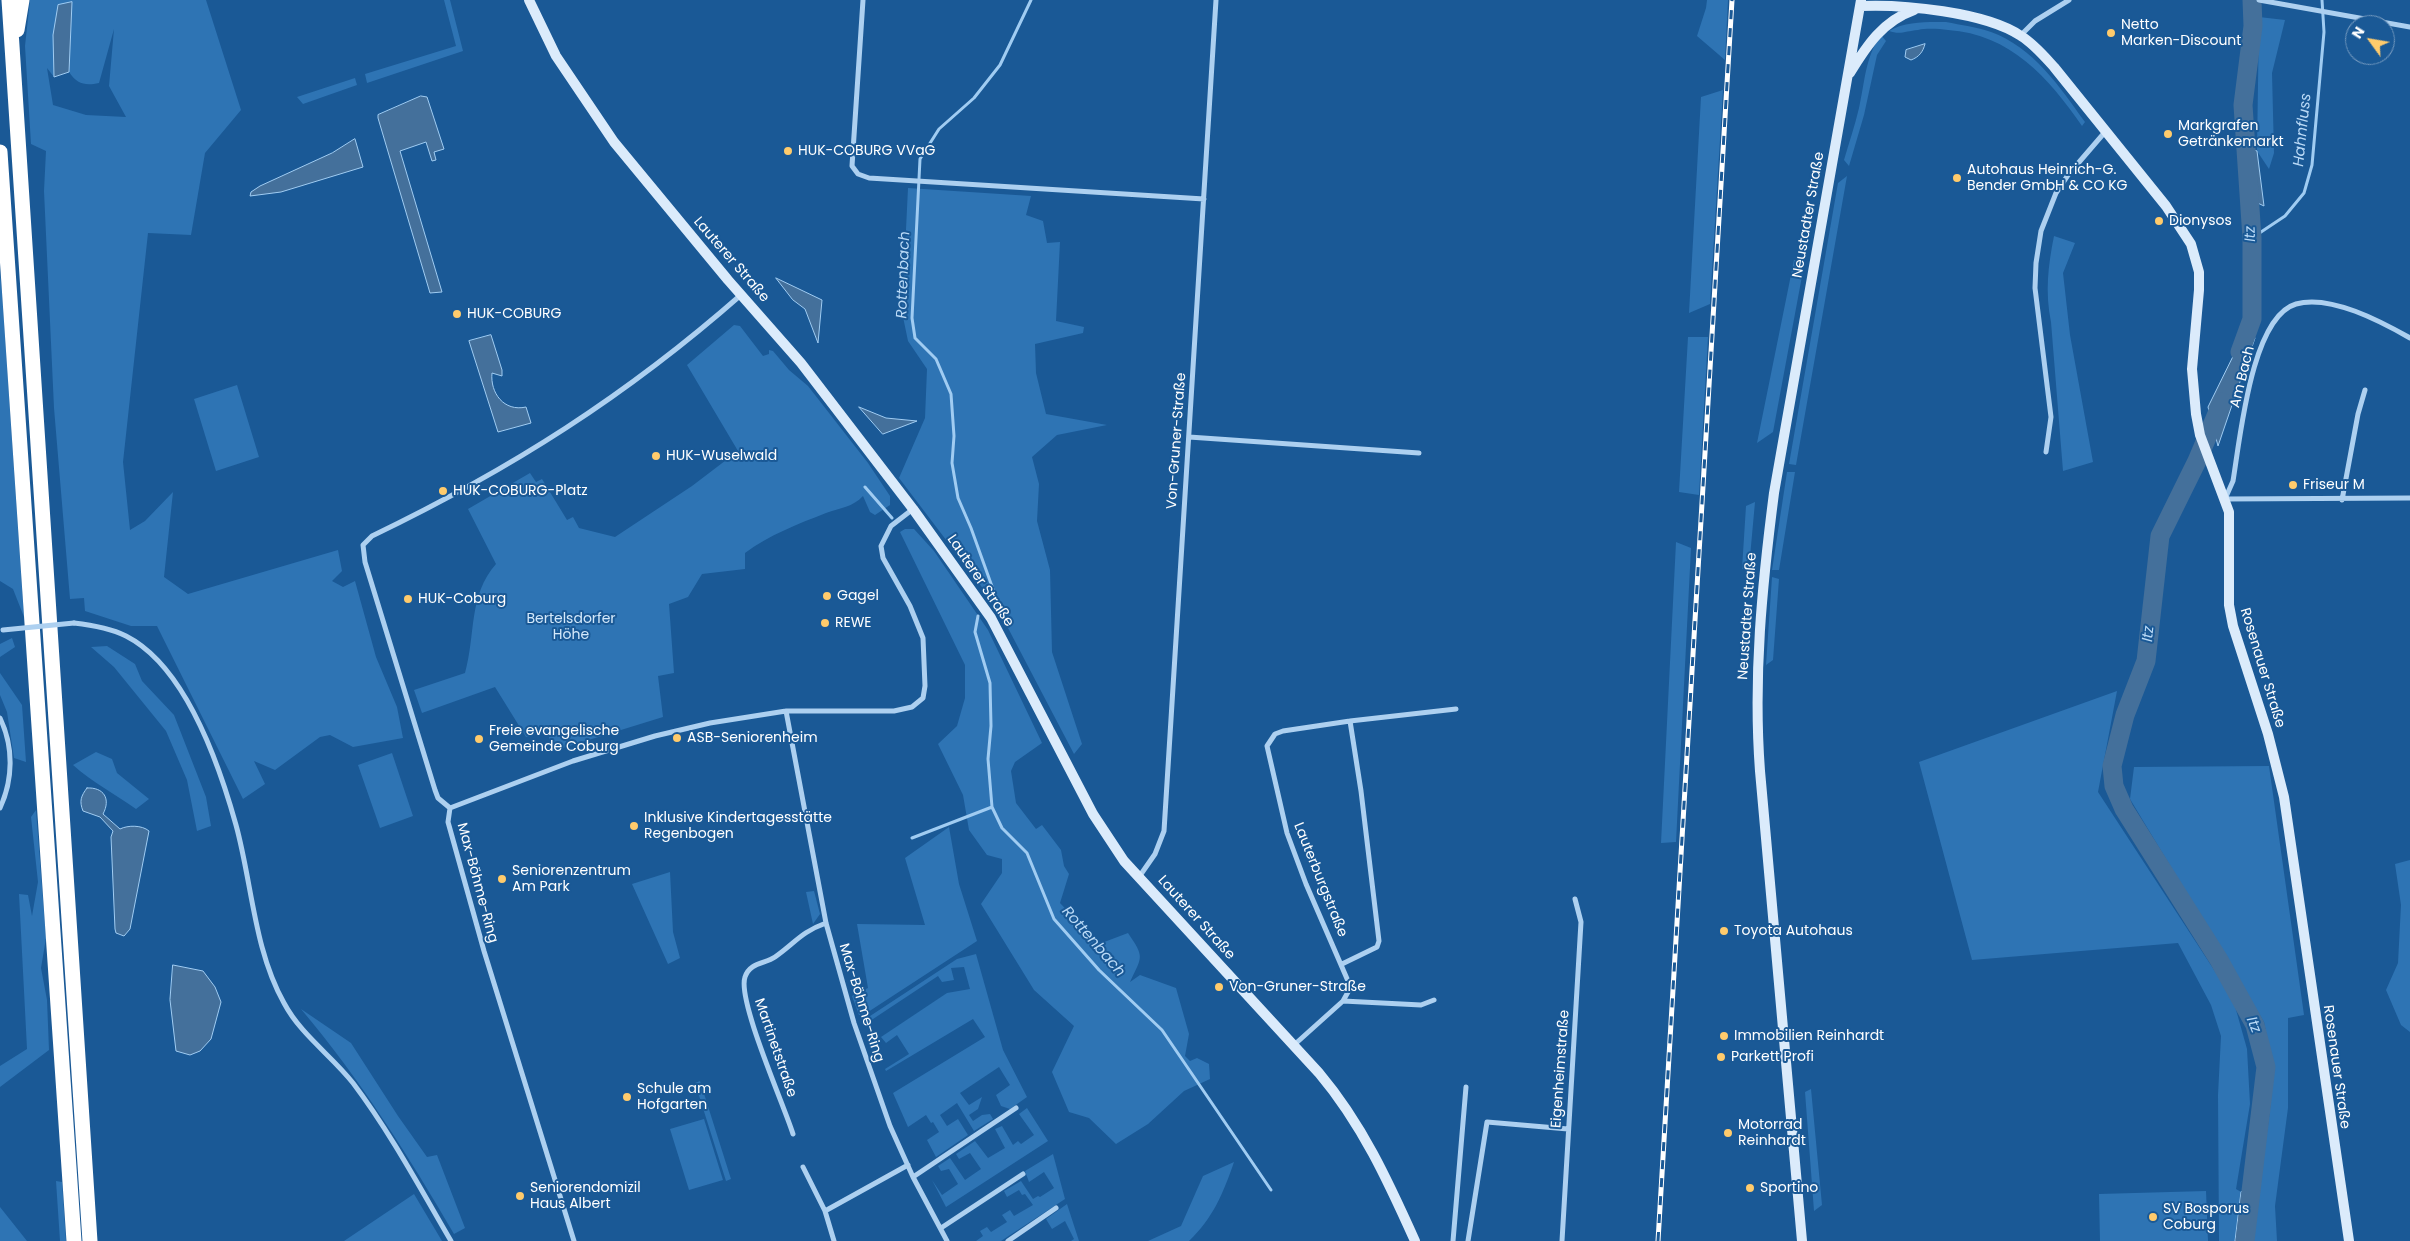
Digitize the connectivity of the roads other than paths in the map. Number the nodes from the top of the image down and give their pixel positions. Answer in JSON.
{"nodes":[{"id":1,"x":9,"y":0,"type":"edge"},
{"id":2,"x":22,"y":0,"type":"edge"},
{"id":3,"x":529,"y":0,"type":"edge"},
{"id":4,"x":863,"y":0,"type":"edge"},
{"id":5,"x":1216,"y":0,"type":"edge"},
{"id":6,"x":2069,"y":0,"type":"edge"},
{"id":7,"x":2259,"y":0,"type":"edge"},
{"id":8,"x":1861,"y":3,"type":"edge"},
{"id":9,"x":1918,"y":9,"type":"junction"},
{"id":10,"x":2410,"y":27,"type":"edge"},
{"id":11,"x":2020,"y":35,"type":"junction"},
{"id":12,"x":14,"y":61,"type":"junction"},
{"id":13,"x":1847,"y":78,"type":"junction"},
{"id":14,"x":2105,"y":132,"type":"junction"},
{"id":15,"x":0,"y":152,"type":"edge"},
{"id":16,"x":1204,"y":199,"type":"junction"},
{"id":17,"x":742,"y":294,"type":"junction"},
{"id":18,"x":2410,"y":338,"type":"edge"},
{"id":19,"x":2365,"y":390,"type":"dead end"},
{"id":20,"x":1189,"y":437,"type":"junction"},
{"id":21,"x":2046,"y":452,"type":"dead end"},
{"id":22,"x":1419,"y":453,"type":"dead end"},
{"id":23,"x":2410,"y":498,"type":"edge"},
{"id":24,"x":2225,"y":499,"type":"junction"},
{"id":25,"x":2342,"y":500,"type":"junction"},
{"id":26,"x":912,"y":509,"type":"junction"},
{"id":27,"x":1,"y":630,"type":"edge"},
{"id":28,"x":1456,"y":709,"type":"dead end"},
{"id":29,"x":786,"y":711,"type":"junction"},
{"id":30,"x":0,"y":718,"type":"edge"},
{"id":31,"x":1350,"y":721,"type":"junction"},
{"id":32,"x":0,"y":808,"type":"edge"},
{"id":33,"x":450,"y":808,"type":"junction"},
{"id":34,"x":1139,"y":877,"type":"junction"},
{"id":35,"x":1575,"y":899,"type":"dead end"},
{"id":36,"x":826,"y":923,"type":"junction"},
{"id":37,"x":1342,"y":964,"type":"junction"},
{"id":38,"x":1434,"y":1000,"type":"dead end"},
{"id":39,"x":1343,"y":1001,"type":"junction"},
{"id":40,"x":1294,"y":1045,"type":"junction"},
{"id":41,"x":1466,"y":1087,"type":"dead end"},
{"id":42,"x":1016,"y":1108,"type":"dead end"},
{"id":43,"x":1568,"y":1129,"type":"junction"},
{"id":44,"x":793,"y":1134,"type":"dead end"},
{"id":45,"x":908,"y":1165,"type":"junction"},
{"id":46,"x":803,"y":1166,"type":"dead end"},
{"id":47,"x":1023,"y":1174,"type":"dead end"},
{"id":48,"x":913,"y":1177,"type":"junction"},
{"id":49,"x":1056,"y":1208,"type":"dead end"},
{"id":50,"x":825,"y":1211,"type":"junction"},
{"id":51,"x":941,"y":1228,"type":"junction"},
{"id":52,"x":74,"y":1241,"type":"edge"},
{"id":53,"x":90,"y":1241,"type":"edge"},
{"id":54,"x":450,"y":1241,"type":"edge"},
{"id":55,"x":574,"y":1241,"type":"edge"},
{"id":56,"x":834,"y":1241,"type":"edge"},
{"id":57,"x":947,"y":1241,"type":"edge"},
{"id":58,"x":1008,"y":1241,"type":"edge"},
{"id":59,"x":1415,"y":1241,"type":"edge"},
{"id":60,"x":1453,"y":1241,"type":"edge"},
{"id":61,"x":1468,"y":1241,"type":"edge"},
{"id":62,"x":1562,"y":1241,"type":"edge"},
{"id":63,"x":1802,"y":1241,"type":"edge"},
{"id":64,"x":2349,"y":1241,"type":"edge"}],
"edges":[{"from":1,"to":12,"type":"highway"},
{"from":2,"to":12,"type":"highway"},
{"from":3,"to":17,"type":"street","name":"Lauterer Straße"},
{"from":4,"to":16,"type":"street"},
{"from":5,"to":16,"type":"street","name":"Von-Gruner-Straße"},
{"from":6,"to":11,"type":"street"},
{"from":7,"to":10,"type":"street"},
{"from":8,"to":9,"type":"street","name":"Rosenauer Straße"},
{"from":8,"to":13,"type":"street","name":"Neustadter Straße"},
{"from":9,"to":11,"type":"street","name":"Rosenauer Straße"},
{"from":9,"to":13,"type":"street"},
{"from":11,"to":14,"type":"street","name":"Rosenauer Straße"},
{"from":12,"to":53,"type":"highway"},
{"from":13,"to":63,"type":"street","name":"Neustadter Straße"},
{"from":14,"to":21,"type":"street"},
{"from":14,"to":24,"type":"street","name":"Rosenauer Straße"},
{"from":15,"to":52,"type":"highway"},
{"from":16,"to":20,"type":"street","name":"Von-Gruner-Straße"},
{"from":17,"to":26,"type":"street","name":"Lauterer Straße"},
{"from":17,"to":33,"type":"street"},
{"from":18,"to":24,"type":"street","name":"Am Bach"},
{"from":19,"to":25,"type":"street"},
{"from":20,"to":22,"type":"street"},
{"from":20,"to":34,"type":"street","name":"Von-Gruner-Straße"},
{"from":23,"to":25,"type":"street"},
{"from":24,"to":25,"type":"street"},
{"from":24,"to":64,"type":"street","name":"Rosenauer Straße"},
{"from":26,"to":29,"type":"street","name":"Max-Böhme-Ring"},
{"from":26,"to":34,"type":"street","name":"Lauterer Straße"},
{"from":27,"to":54,"type":"street","bridge":true},
{"from":28,"to":31,"type":"street","name":"Lauterburgstraße"},
{"from":29,"to":33,"type":"street","name":"Max-Böhme-Ring"},
{"from":29,"to":36,"type":"street","name":"Max-Böhme-Ring"},
{"from":30,"to":32,"type":"street"},
{"from":31,"to":37,"type":"street"},
{"from":31,"to":37,"type":"street","name":"Lauterburgstraße"},
{"from":33,"to":55,"type":"street","name":"Max-Böhme-Ring"},
{"from":34,"to":40,"type":"street","name":"Lauterer Straße"},
{"from":35,"to":43,"type":"street","name":"Eigenheimstraße"},
{"from":36,"to":44,"type":"street","name":"Martinetstraße"},
{"from":36,"to":45,"type":"street","name":"Max-Böhme-Ring"},
{"from":37,"to":39,"type":"street","name":"Lauterburgstraße"},
{"from":38,"to":39,"type":"street"},
{"from":39,"to":40,"type":"street"},
{"from":40,"to":59,"type":"street","name":"Lauterer Straße"},
{"from":41,"to":60,"type":"street"},
{"from":42,"to":48,"type":"street"},
{"from":43,"to":61,"type":"street"},
{"from":43,"to":62,"type":"street","name":"Eigenheimstraße"},
{"from":45,"to":48,"type":"street","name":"Max-Böhme-Ring"},
{"from":45,"to":50,"type":"street"},
{"from":46,"to":50,"type":"street"},
{"from":47,"to":51,"type":"street"},
{"from":48,"to":51,"type":"street","name":"Max-Böhme-Ring"},
{"from":49,"to":58,"type":"street"},
{"from":50,"to":56,"type":"street"},
{"from":51,"to":57,"type":"street","name":"Max-Böhme-Ring"}]}
